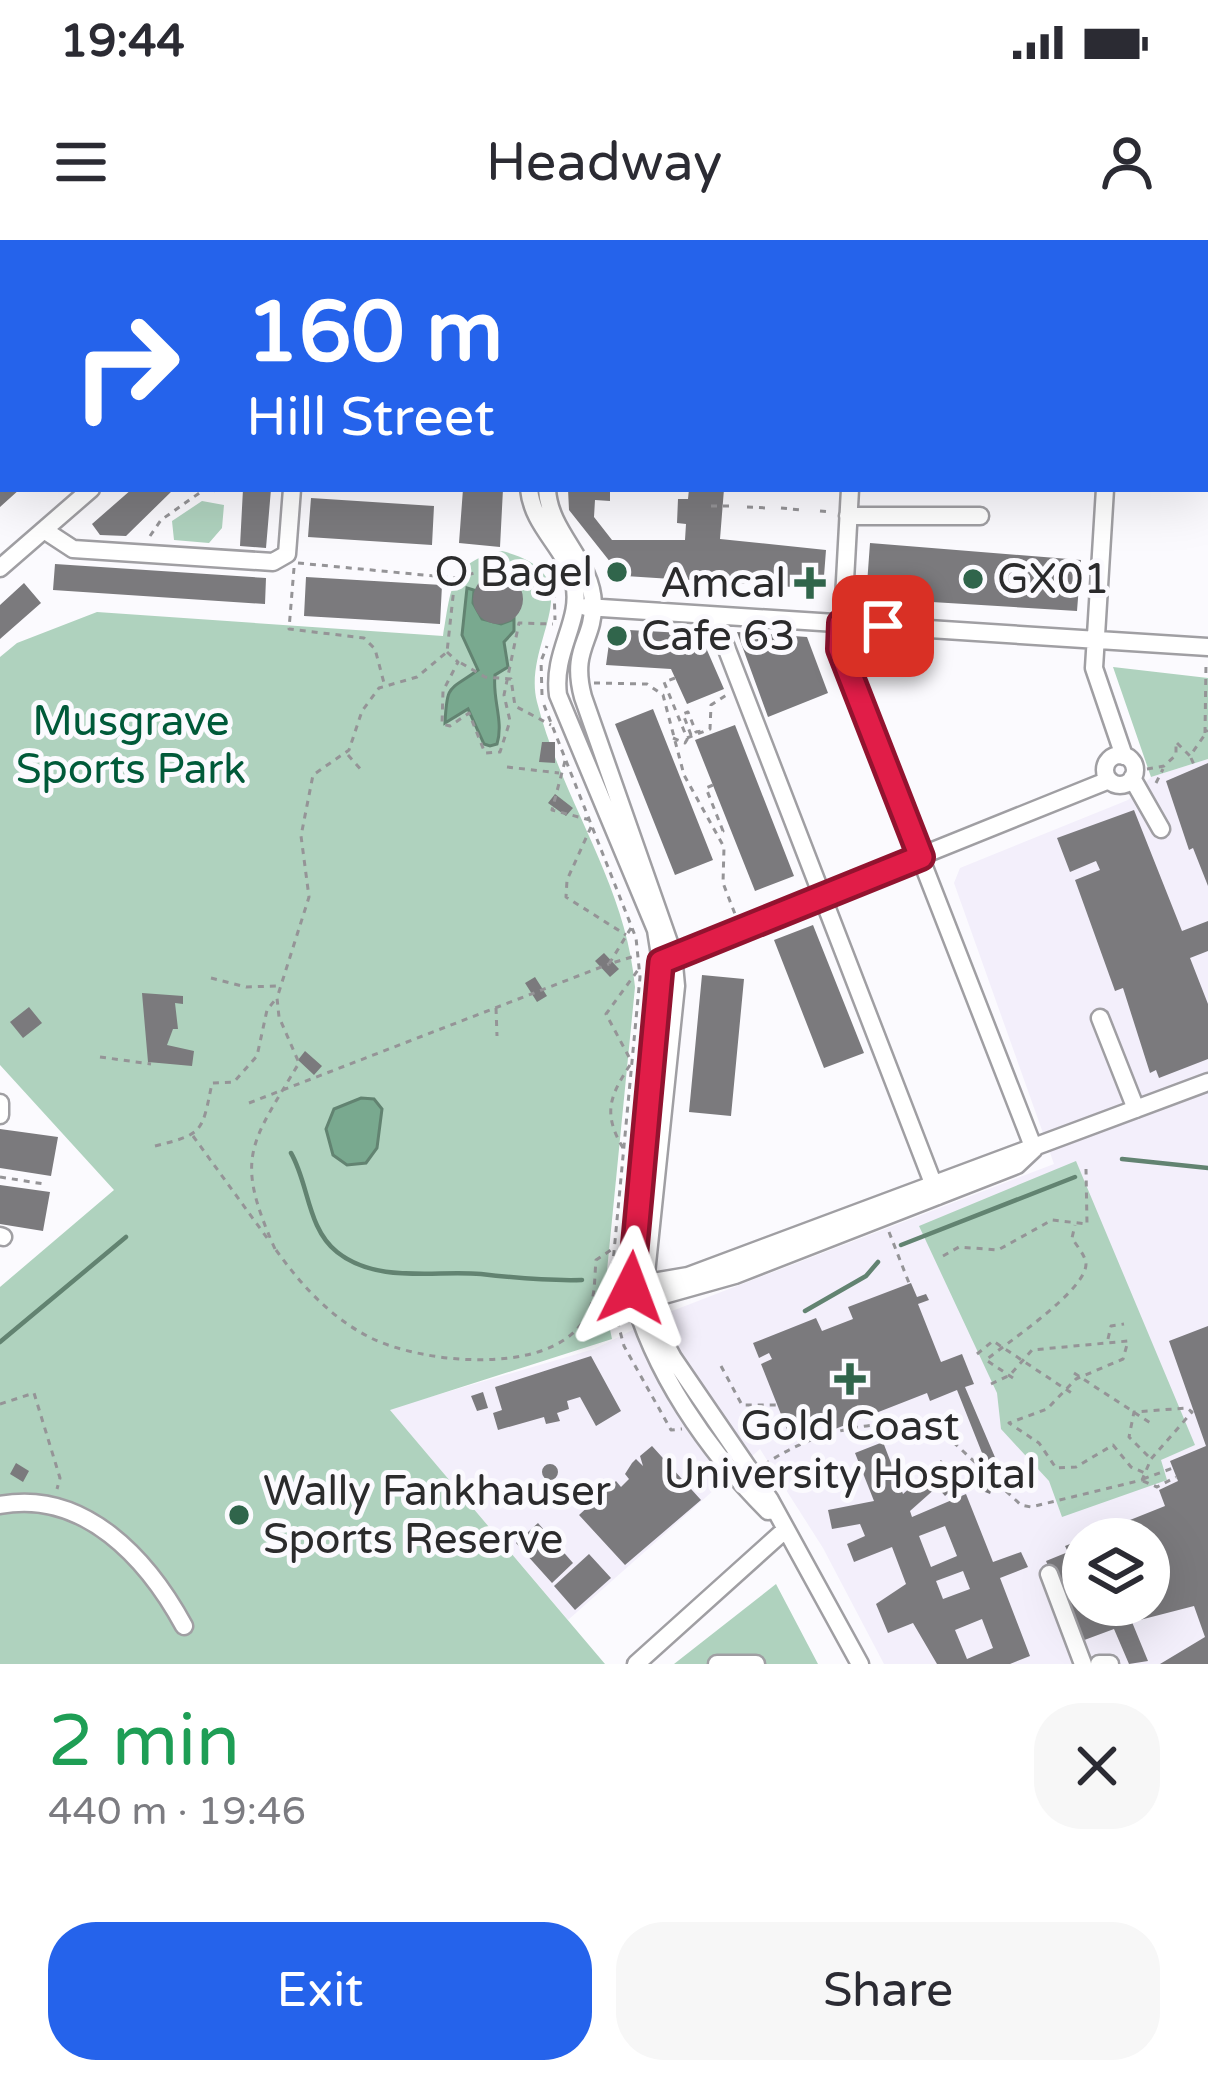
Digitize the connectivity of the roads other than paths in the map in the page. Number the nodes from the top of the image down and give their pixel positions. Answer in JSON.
{"nodes":[{"id":1,"x":88,"y":492,"type":"edge"},
{"id":2,"x":292,"y":492,"type":"edge"},
{"id":3,"x":529,"y":492,"type":"edge"},
{"id":4,"x":547,"y":492,"type":"edge"},
{"id":5,"x":849,"y":492,"type":"edge"},
{"id":6,"x":1105,"y":492,"type":"edge"},
{"id":7,"x":840,"y":514,"type":"junction"},
{"id":8,"x":980,"y":516,"type":"dead end"},
{"id":9,"x":44,"y":530,"type":"junction"},
{"id":10,"x":0,"y":568,"type":"edge"},
{"id":11,"x":586,"y":607,"type":"junction"},
{"id":12,"x":714,"y":616,"type":"junction"},
{"id":13,"x":841,"y":623,"type":"junction"},
{"id":14,"x":1095,"y":640,"type":"junction"},
{"id":15,"x":1207,"y":656,"type":"edge"},
{"id":16,"x":1124,"y":756,"type":"junction"},
{"id":17,"x":1139,"y":774,"type":"junction"},
{"id":18,"x":1109,"y":780,"type":"junction"},
{"id":19,"x":1161,"y":829,"type":"dead end"},
{"id":20,"x":921,"y":857,"type":"junction"},
{"id":21,"x":821,"y":896,"type":"junction"},
{"id":22,"x":667,"y":958,"type":"junction"},
{"id":23,"x":1100,"y":1018,"type":"dead end"},
{"id":24,"x":1208,"y":1082,"type":"edge"},
{"id":25,"x":0,"y":1103,"type":"edge"},
{"id":26,"x":1136,"y":1109,"type":"junction"},
{"id":27,"x":0,"y":1115,"type":"edge"},
{"id":28,"x":1034,"y":1149,"type":"junction"},
{"id":29,"x":936,"y":1189,"type":"junction"},
{"id":30,"x":640,"y":1293,"type":"junction"},
{"id":31,"x":0,"y":1505,"type":"edge"},
{"id":32,"x":786,"y":1529,"type":"junction"},
{"id":33,"x":1049,"y":1574,"type":"dead end"},
{"id":34,"x":184,"y":1626,"type":"dead end"},
{"id":35,"x":636,"y":1664,"type":"edge"},
{"id":36,"x":717,"y":1664,"type":"edge"},
{"id":37,"x":755,"y":1664,"type":"edge"},
{"id":38,"x":860,"y":1664,"type":"edge"},
{"id":39,"x":1083,"y":1664,"type":"edge"},
{"id":40,"x":1099,"y":1664,"type":"edge"},
{"id":41,"x":1110,"y":1664,"type":"edge"}],
"edges":[{"from":1,"to":9,"type":"street"},
{"from":2,"to":9,"type":"street"},
{"from":3,"to":11,"type":"street"},
{"from":4,"to":11,"type":"street"},
{"from":5,"to":7,"type":"street"},
{"from":6,"to":14,"type":"street"},
{"from":7,"to":8,"type":"street"},
{"from":7,"to":13,"type":"street"},
{"from":9,"to":10,"type":"street"},
{"from":11,"to":12,"type":"street"},
{"from":11,"to":22,"type":"street"},
{"from":12,"to":13,"type":"street"},
{"from":12,"to":21,"type":"street"},
{"from":13,"to":14,"type":"street"},
{"from":13,"to":20,"type":"street"},
{"from":14,"to":15,"type":"street"},
{"from":14,"to":16,"type":"street"},
{"from":16,"to":17,"type":"street"},
{"from":16,"to":18,"type":"street"},
{"from":17,"to":18,"type":"street"},
{"from":17,"to":19,"type":"street"},
{"from":18,"to":20,"type":"street"},
{"from":20,"to":21,"type":"street"},
{"from":20,"to":28,"type":"street"},
{"from":21,"to":22,"type":"street"},
{"from":21,"to":29,"type":"street"},
{"from":22,"to":30,"type":"street"},
{"from":23,"to":26,"type":"street"},
{"from":24,"to":26,"type":"street"},
{"from":25,"to":27,"type":"street"},
{"from":26,"to":28,"type":"street"},
{"from":28,"to":29,"type":"street"},
{"from":29,"to":30,"type":"street"},
{"from":30,"to":32,"type":"street"},
{"from":31,"to":34,"type":"street"},
{"from":32,"to":35,"type":"street"},
{"from":32,"to":38,"type":"street"},
{"from":33,"to":39,"type":"street"},
{"from":36,"to":37,"type":"street"},
{"from":40,"to":41,"type":"street"}]}
